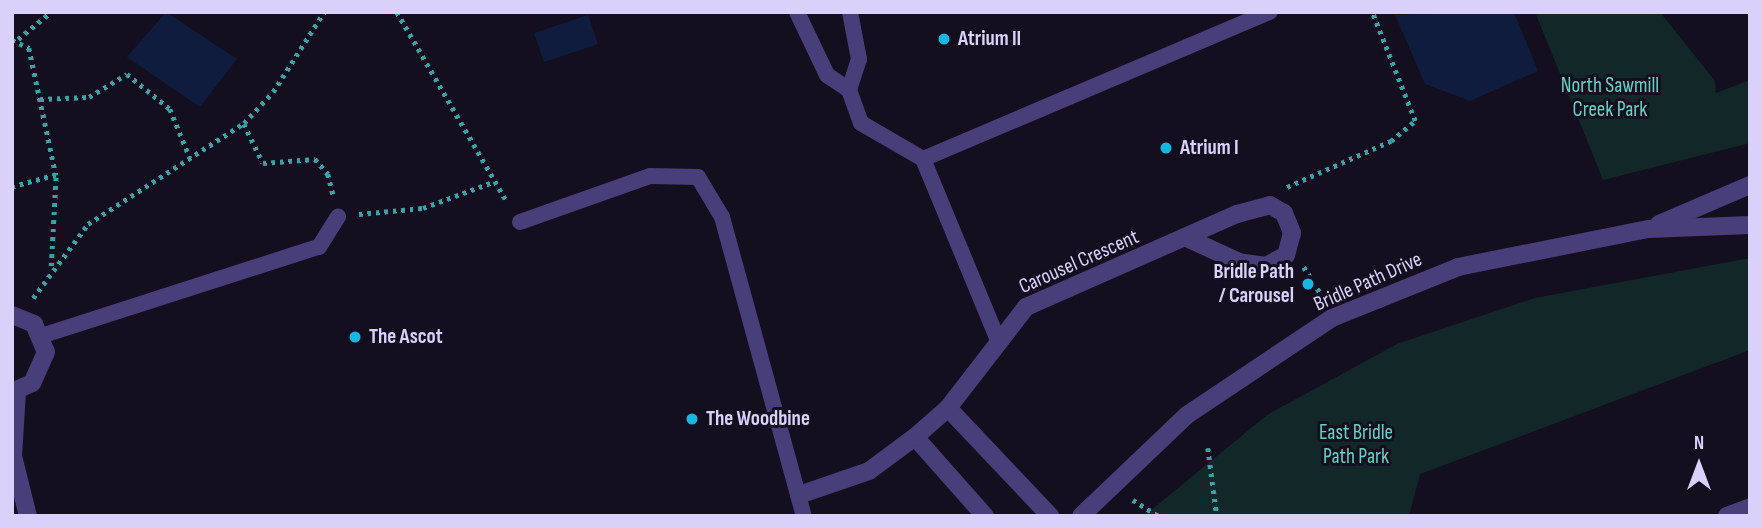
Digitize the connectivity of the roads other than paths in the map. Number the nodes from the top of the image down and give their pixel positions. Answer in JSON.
{"nodes":[{"id":1,"x":797,"y":12,"type":"edge"},
{"id":2,"x":850,"y":12,"type":"edge"},
{"id":3,"x":1270,"y":12,"type":"edge"},
{"id":4,"x":849,"y":90,"type":"junction"},
{"id":5,"x":923,"y":159,"type":"junction"},
{"id":6,"x":1750,"y":185,"type":"edge"},
{"id":7,"x":338,"y":216,"type":"road end"},
{"id":8,"x":520,"y":222,"type":"road end"},
{"id":9,"x":1750,"y":225,"type":"edge"},
{"id":10,"x":1649,"y":229,"type":"junction"},
{"id":11,"x":1189,"y":239,"type":"junction"},
{"id":12,"x":17,"y":316,"type":"edge"},
{"id":13,"x":41,"y":336,"type":"junction"},
{"id":14,"x":998,"y":340,"type":"junction"},
{"id":15,"x":15,"y":391,"type":"edge"},
{"id":16,"x":948,"y":408,"type":"junction"},
{"id":17,"x":915,"y":437,"type":"junction"},
{"id":18,"x":799,"y":495,"type":"junction"},
{"id":19,"x":1750,"y":507,"type":"edge"},
{"id":20,"x":27,"y":516,"type":"edge"},
{"id":21,"x":804,"y":516,"type":"edge"},
{"id":22,"x":985,"y":516,"type":"edge"},
{"id":23,"x":1050,"y":516,"type":"edge"},
{"id":24,"x":1081,"y":516,"type":"edge"},
{"id":25,"x":1727,"y":516,"type":"edge"}],
"edges":[{"from":1,"to":4,"type":"lane"},
{"from":2,"to":4,"type":"lane"},
{"from":3,"to":5,"type":"lane"},
{"from":4,"to":5,"type":"lane"},
{"from":5,"to":14,"type":"lane"},
{"from":6,"to":10,"type":"street","name":"Bridle Path Drive"},
{"from":7,"to":13,"type":"lane"},
{"from":8,"to":18,"type":"lane"},
{"from":9,"to":10,"type":"street","name":"Bridle Path Drive"},
{"from":10,"to":24,"type":"street","name":"Bridle Path Drive"},
{"from":11,"to":11,"type":"street","name":"Carousel Crescent"},
{"from":11,"to":14,"type":"street","name":"Carousel Crescent"},
{"from":12,"to":13,"type":"street"},
{"from":13,"to":15,"type":"street"},
{"from":14,"to":16,"type":"street","name":"Carousel Crescent"},
{"from":15,"to":20,"type":"street"},
{"from":16,"to":17,"type":"street","name":"Carousel Crescent"},
{"from":16,"to":23,"type":"street"},
{"from":17,"to":18,"type":"street","name":"Carousel Crescent"},
{"from":17,"to":22,"type":"street"},
{"from":18,"to":21,"type":"lane"},
{"from":19,"to":25,"type":"street"}]}
